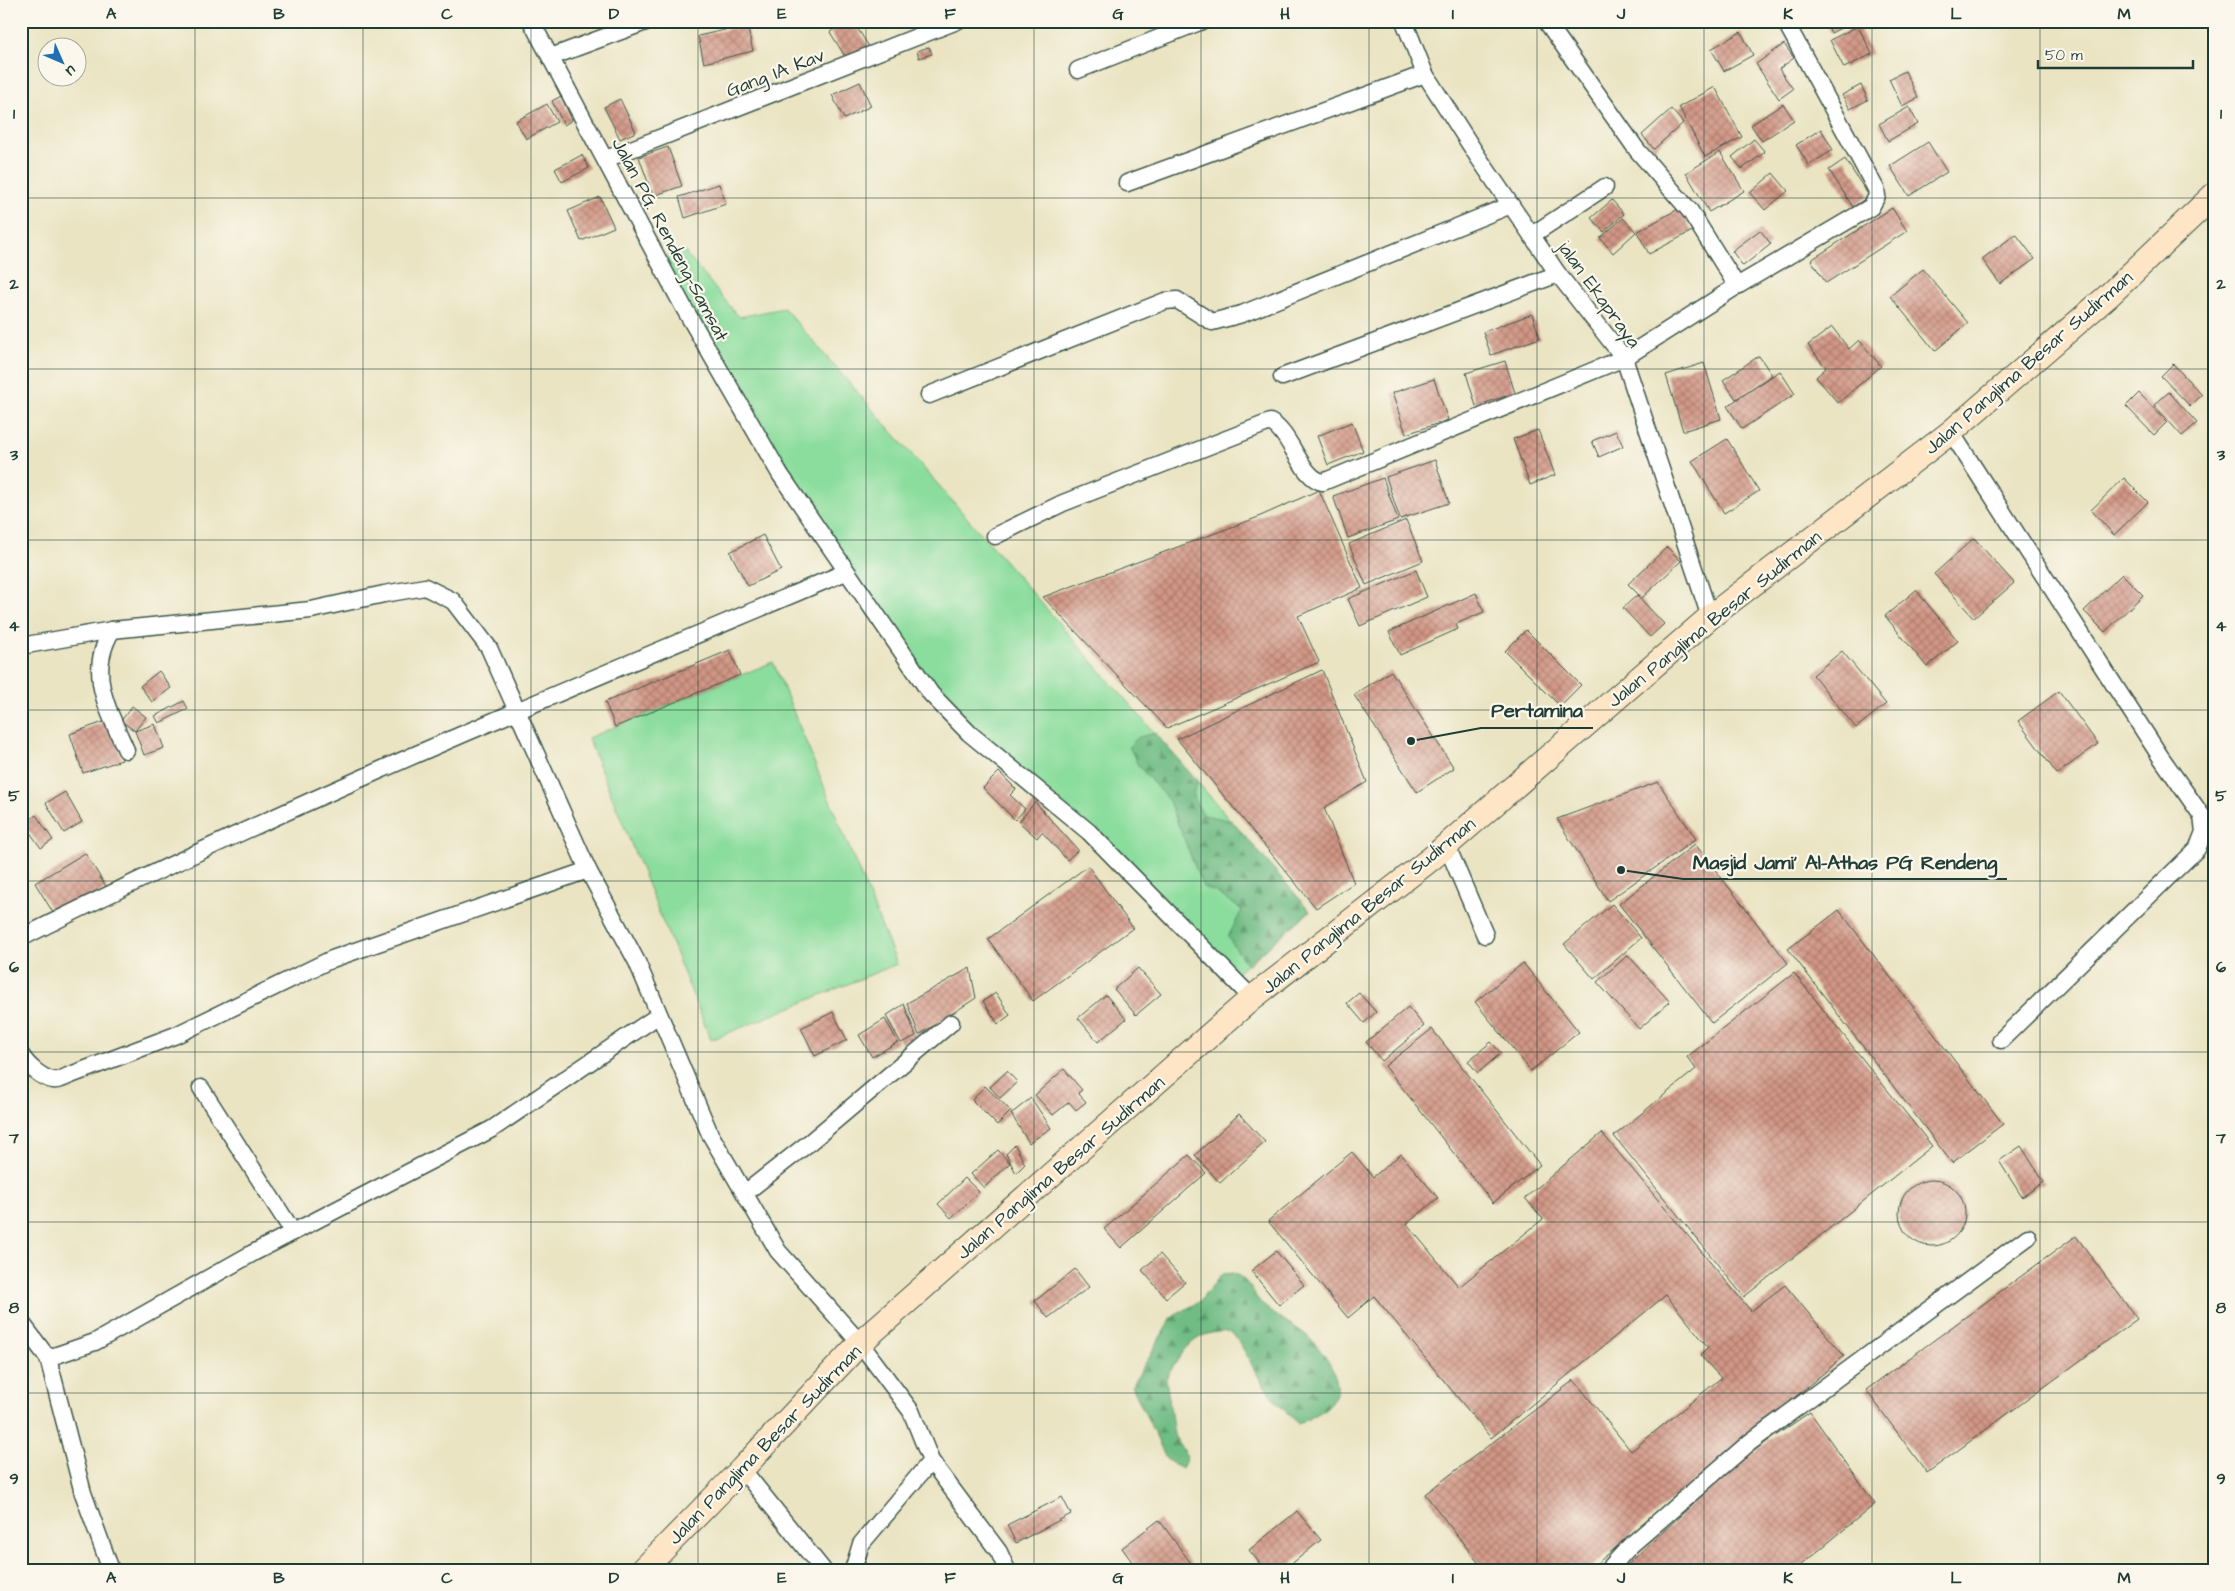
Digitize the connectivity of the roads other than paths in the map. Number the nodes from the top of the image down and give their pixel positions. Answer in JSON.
{"nodes":[{"id":1,"x":531,"y":21,"type":"edge"},
{"id":2,"x":648,"y":21,"type":"edge"},
{"id":3,"x":957,"y":21,"type":"edge"},
{"id":4,"x":1202,"y":21,"type":"edge"},
{"id":5,"x":1404,"y":21,"type":"edge"},
{"id":6,"x":1546,"y":21,"type":"edge"},
{"id":7,"x":1785,"y":21,"type":"edge"},
{"id":8,"x":551,"y":57,"type":"junction"},
{"id":9,"x":1078,"y":70,"type":"dead end"},
{"id":10,"x":1424,"y":74,"type":"junction"},
{"id":11,"x":606,"y":159,"type":"junction"},
{"id":12,"x":1127,"y":183,"type":"dead end"},
{"id":13,"x":1605,"y":187,"type":"dead end"},
{"id":14,"x":2214,"y":195,"type":"edge"},
{"id":15,"x":1511,"y":205,"type":"junction"},
{"id":16,"x":1532,"y":235,"type":"junction"},
{"id":17,"x":1558,"y":274,"type":"junction"},
{"id":18,"x":1737,"y":286,"type":"junction"},
{"id":19,"x":1624,"y":358,"type":"junction"},
{"id":20,"x":1282,"y":376,"type":"dead end"},
{"id":21,"x":929,"y":395,"type":"dead end"},
{"id":22,"x":1951,"y":432,"type":"junction"},
{"id":23,"x":995,"y":536,"type":"dead end"},
{"id":24,"x":846,"y":572,"type":"junction"},
{"id":25,"x":1710,"y":617,"type":"junction"},
{"id":26,"x":112,"y":630,"type":"junction"},
{"id":27,"x":21,"y":646,"type":"edge"},
{"id":28,"x":516,"y":711,"type":"junction"},
{"id":29,"x":126,"y":750,"type":"dead end"},
{"id":30,"x":1447,"y":846,"type":"junction"},
{"id":31,"x":588,"y":870,"type":"junction"},
{"id":32,"x":1485,"y":935,"type":"dead end"},
{"id":33,"x":21,"y":938,"type":"edge"},
{"id":34,"x":1252,"y":998,"type":"junction"},
{"id":35,"x":659,"y":1016,"type":"junction"},
{"id":36,"x":951,"y":1023,"type":"dead end"},
{"id":37,"x":2001,"y":1040,"type":"dead end"},
{"id":38,"x":21,"y":1055,"type":"edge"},
{"id":39,"x":201,"y":1088,"type":"dead end"},
{"id":40,"x":744,"y":1193,"type":"junction"},
{"id":41,"x":293,"y":1232,"type":"junction"},
{"id":42,"x":2028,"y":1237,"type":"dead end"},
{"id":43,"x":21,"y":1322,"type":"edge"},
{"id":44,"x":860,"y":1344,"type":"junction"},
{"id":45,"x":48,"y":1358,"type":"junction"},
{"id":46,"x":931,"y":1461,"type":"junction"},
{"id":47,"x":742,"y":1469,"type":"junction"},
{"id":48,"x":111,"y":1570,"type":"edge"},
{"id":49,"x":643,"y":1570,"type":"edge"},
{"id":50,"x":823,"y":1570,"type":"edge"},
{"id":51,"x":853,"y":1570,"type":"edge"},
{"id":52,"x":1007,"y":1570,"type":"edge"},
{"id":53,"x":1608,"y":1570,"type":"edge"}],
"edges":[{"from":1,"to":8,"type":"street","name":"Jalan PG. Rendeng-Samsat"},
{"from":2,"to":8,"type":"street"},
{"from":3,"to":11,"type":"street","name":"Gang IA Kav"},
{"from":4,"to":9,"type":"street"},
{"from":5,"to":10,"type":"street","name":"jalan Ekapraya"},
{"from":6,"to":18,"type":"street"},
{"from":7,"to":18,"type":"street"},
{"from":8,"to":11,"type":"street","name":"Jalan PG. Rendeng-Samsat"},
{"from":10,"to":12,"type":"street"},
{"from":10,"to":15,"type":"street","name":"jalan Ekapraya"},
{"from":11,"to":24,"type":"street","name":"Jalan PG. Rendeng-Samsat"},
{"from":13,"to":16,"type":"street"},
{"from":14,"to":22,"type":"main road","name":"Jalan Panglima Besar Sudirman"},
{"from":15,"to":16,"type":"street","name":"jalan Ekapraya"},
{"from":15,"to":21,"type":"street"},
{"from":16,"to":17,"type":"street","name":"jalan Ekapraya"},
{"from":17,"to":19,"type":"street","name":"jalan Ekapraya"},
{"from":17,"to":20,"type":"street"},
{"from":18,"to":19,"type":"street"},
{"from":19,"to":23,"type":"street"},
{"from":19,"to":25,"type":"street","name":"jalan Ekapraya"},
{"from":22,"to":25,"type":"main road","name":"Jalan Panglima Besar Sudirman"},
{"from":22,"to":37,"type":"street"},
{"from":24,"to":28,"type":"street"},
{"from":24,"to":34,"type":"street","name":"Jalan PG. Rendeng-Samsat"},
{"from":25,"to":30,"type":"main road","name":"Jalan Panglima Besar Sudirman"},
{"from":26,"to":27,"type":"street"},
{"from":26,"to":28,"type":"street"},
{"from":26,"to":29,"type":"street"},
{"from":28,"to":31,"type":"street"},
{"from":28,"to":33,"type":"street"},
{"from":30,"to":32,"type":"street"},
{"from":30,"to":34,"type":"main road","name":"Jalan Panglima Besar Sudirman"},
{"from":31,"to":35,"type":"street"},
{"from":31,"to":38,"type":"street"},
{"from":34,"to":44,"type":"main road","name":"Jalan Panglima Besar Sudirman"},
{"from":35,"to":40,"type":"street"},
{"from":35,"to":41,"type":"street"},
{"from":36,"to":40,"type":"street"},
{"from":39,"to":41,"type":"street"},
{"from":40,"to":44,"type":"street"},
{"from":41,"to":45,"type":"street"},
{"from":42,"to":53,"type":"street"},
{"from":43,"to":45,"type":"street"},
{"from":44,"to":46,"type":"street"},
{"from":44,"to":47,"type":"main road","name":"Jalan Panglima Besar Sudirman"},
{"from":45,"to":48,"type":"street"},
{"from":46,"to":51,"type":"street"},
{"from":46,"to":52,"type":"street"},
{"from":47,"to":49,"type":"main road","name":"Jalan Panglima Besar Sudirman"},
{"from":47,"to":50,"type":"street"}]}
